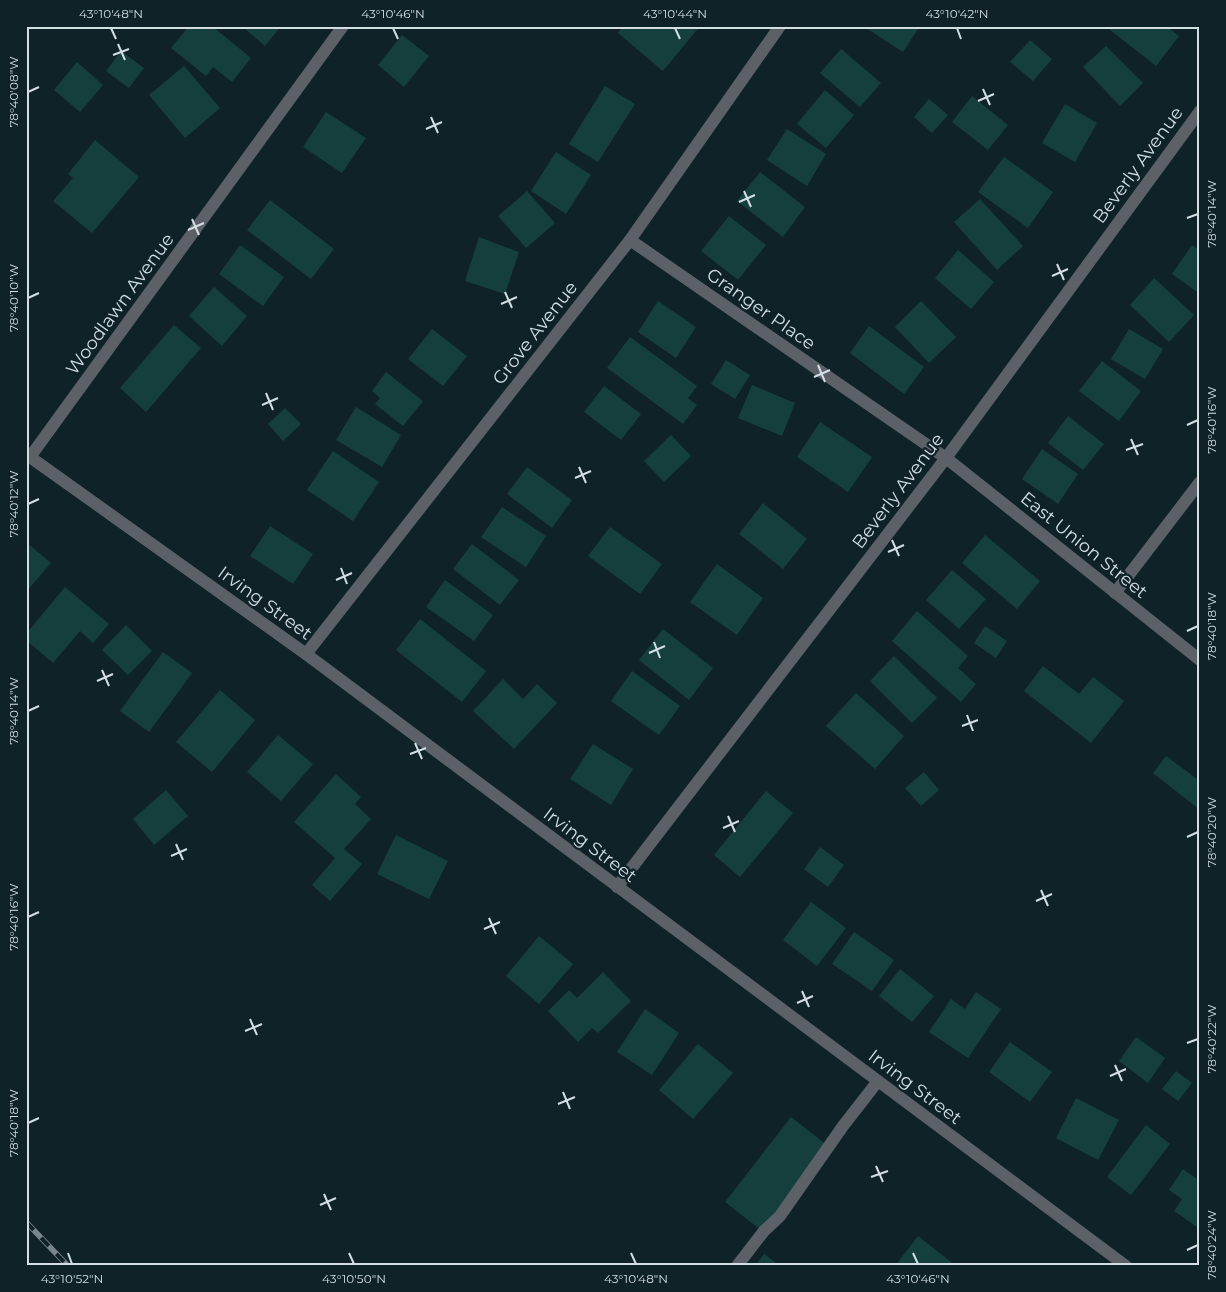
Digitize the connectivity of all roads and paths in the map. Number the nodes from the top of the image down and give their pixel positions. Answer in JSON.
{"nodes":[{"id":1,"x":344,"y":26,"type":"edge"},
{"id":2,"x":780,"y":26,"type":"edge"},
{"id":3,"x":1200,"y":111,"type":"edge"},
{"id":4,"x":630,"y":240,"type":"junction"},
{"id":5,"x":30,"y":457,"type":"joint"},
{"id":6,"x":946,"y":458,"type":"junction"},
{"id":7,"x":1200,"y":482,"type":"edge"},
{"id":8,"x":1115,"y":593,"type":"junction"},
{"id":9,"x":306,"y":654,"type":"junction"},
{"id":10,"x":1200,"y":660,"type":"edge"},
{"id":11,"x":617,"y":887,"type":"junction"},
{"id":12,"x":878,"y":1081,"type":"junction"},
{"id":13,"x":737,"y":1266,"type":"edge"},
{"id":14,"x":1126,"y":1266,"type":"edge"}],
"edges":[{"from":1,"to":5,"type":"street","name":"Woodlawn Avenue"},
{"from":2,"to":4,"type":"street","name":"Grove Avenue"},
{"from":3,"to":6,"type":"street","name":"Beverly Avenue"},
{"from":4,"to":6,"type":"street","name":"Granger Place"},
{"from":4,"to":9,"type":"street","name":"Grove Avenue"},
{"from":5,"to":9,"type":"street","name":"Irving Street"},
{"from":6,"to":8,"type":"street","name":"East Union Street"},
{"from":6,"to":11,"type":"street","name":"Beverly Avenue"},
{"from":7,"to":8,"type":"street"},
{"from":8,"to":10,"type":"street","name":"East Union Street"},
{"from":9,"to":11,"type":"street","name":"Irving Street"},
{"from":11,"to":12,"type":"street","name":"Irving Street"},
{"from":12,"to":13,"type":"street"},
{"from":12,"to":14,"type":"street","name":"Irving Street"}]}
